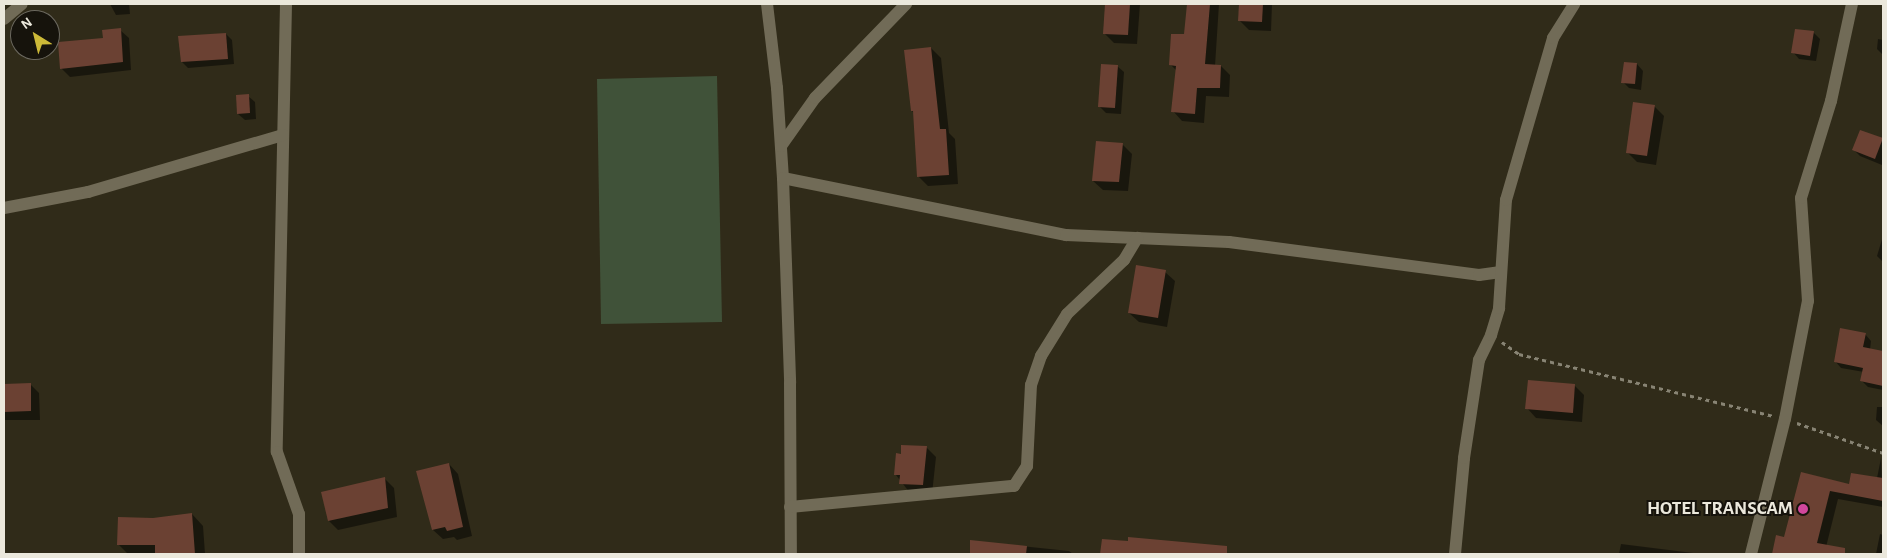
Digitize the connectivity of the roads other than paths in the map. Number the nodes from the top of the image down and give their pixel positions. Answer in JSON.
{"nodes":[{"id":1,"x":22,"y":4,"type":"edge"},
{"id":2,"x":286,"y":4,"type":"edge"},
{"id":3,"x":767,"y":4,"type":"edge"},
{"id":4,"x":906,"y":4,"type":"edge"},
{"id":5,"x":1574,"y":4,"type":"edge"},
{"id":6,"x":1852,"y":4,"type":"edge"},
{"id":7,"x":4,"y":19,"type":"edge"},
{"id":8,"x":283,"y":135,"type":"junction"},
{"id":9,"x":781,"y":146,"type":"junction"},
{"id":10,"x":783,"y":178,"type":"junction"},
{"id":11,"x":4,"y":208,"type":"edge"},
{"id":12,"x":1137,"y":238,"type":"junction"},
{"id":13,"x":1501,"y":272,"type":"junction"},
{"id":14,"x":790,"y":507,"type":"junction"},
{"id":15,"x":299,"y":554,"type":"edge"},
{"id":16,"x":791,"y":554,"type":"edge"},
{"id":17,"x":1455,"y":554,"type":"edge"},
{"id":18,"x":1751,"y":554,"type":"edge"}],
"edges":[{"from":1,"to":7,"type":"street"},
{"from":2,"to":8,"type":"street"},
{"from":3,"to":9,"type":"street"},
{"from":4,"to":9,"type":"street"},
{"from":5,"to":13,"type":"street"},
{"from":6,"to":18,"type":"street"},
{"from":8,"to":11,"type":"street"},
{"from":8,"to":15,"type":"street"},
{"from":9,"to":10,"type":"street"},
{"from":10,"to":12,"type":"street"},
{"from":10,"to":14,"type":"street"},
{"from":12,"to":13,"type":"street"},
{"from":12,"to":14,"type":"street"},
{"from":13,"to":17,"type":"street"},
{"from":14,"to":16,"type":"street"}]}
